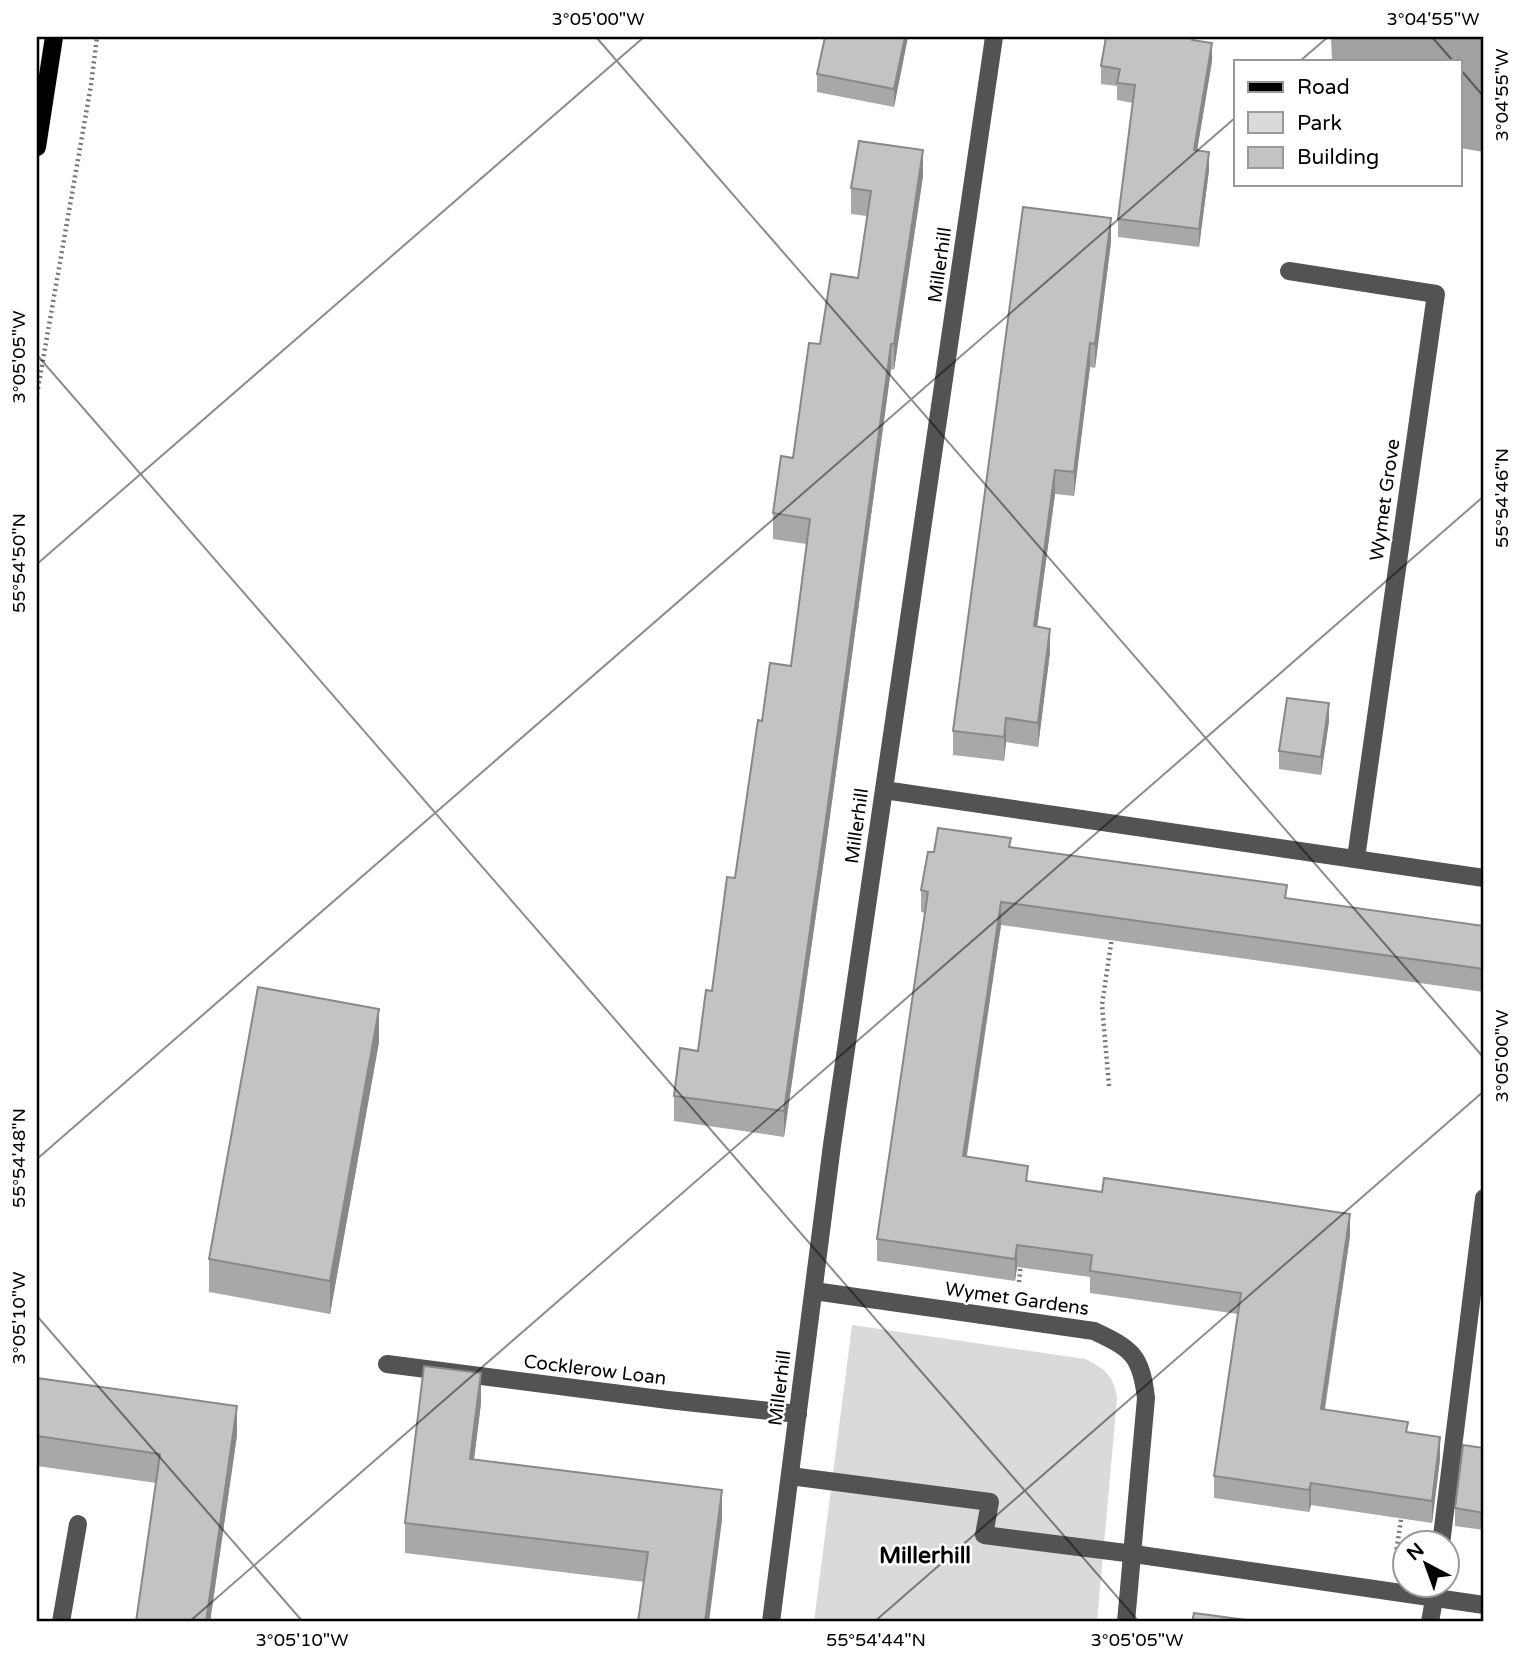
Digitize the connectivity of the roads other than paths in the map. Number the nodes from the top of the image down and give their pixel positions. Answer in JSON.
{"nodes":[{"id":1,"x":54,"y":37,"type":"edge"},
{"id":2,"x":994,"y":37,"type":"edge"},
{"id":3,"x":37,"y":147,"type":"edge"},
{"id":4,"x":1289,"y":271,"type":"dead end"},
{"id":5,"x":884,"y":790,"type":"junction"},
{"id":6,"x":1356,"y":858,"type":"junction"},
{"id":7,"x":1484,"y":878,"type":"edge"},
{"id":8,"x":1484,"y":1198,"type":"edge"},
{"id":9,"x":814,"y":1291,"type":"junction"},
{"id":10,"x":387,"y":1364,"type":"dead end"},
{"id":11,"x":797,"y":1414,"type":"junction"},
{"id":12,"x":790,"y":1476,"type":"junction"},
{"id":13,"x":78,"y":1524,"type":"dead end"},
{"id":14,"x":1443,"y":1530,"type":"edge"},
{"id":15,"x":1134,"y":1554,"type":"junction"},
{"id":16,"x":1392,"y":1587,"type":"edge"},
{"id":17,"x":1462,"y":1599,"type":"edge"},
{"id":18,"x":1434,"y":1600,"type":"edge"},
{"id":19,"x":1484,"y":1605,"type":"edge"},
{"id":20,"x":61,"y":1622,"type":"edge"},
{"id":21,"x":771,"y":1622,"type":"edge"},
{"id":22,"x":1126,"y":1622,"type":"edge"},
{"id":23,"x":1430,"y":1622,"type":"edge"}],
"edges":[{"from":1,"to":3,"type":"main road"},
{"from":2,"to":5,"type":"street","name":"Millerhill"},
{"from":4,"to":6,"type":"street","name":"Wymet Grove"},
{"from":5,"to":6,"type":"street"},
{"from":5,"to":9,"type":"street","name":"Millerhill"},
{"from":6,"to":7,"type":"street"},
{"from":8,"to":14,"type":"street"},
{"from":9,"to":11,"type":"street","name":"Millerhill"},
{"from":9,"to":15,"type":"street","name":"Wymet Gardens"},
{"from":10,"to":11,"type":"street","name":"Cocklerow Loan"},
{"from":11,"to":12,"type":"street","name":"Millerhill"},
{"from":12,"to":15,"type":"street"},
{"from":12,"to":21,"type":"street","name":"Millerhill"},
{"from":13,"to":20,"type":"street"},
{"from":15,"to":16,"type":"street"},
{"from":15,"to":22,"type":"street","name":"Wymet Gardens"},
{"from":17,"to":19,"type":"street"},
{"from":18,"to":23,"type":"street"}]}
